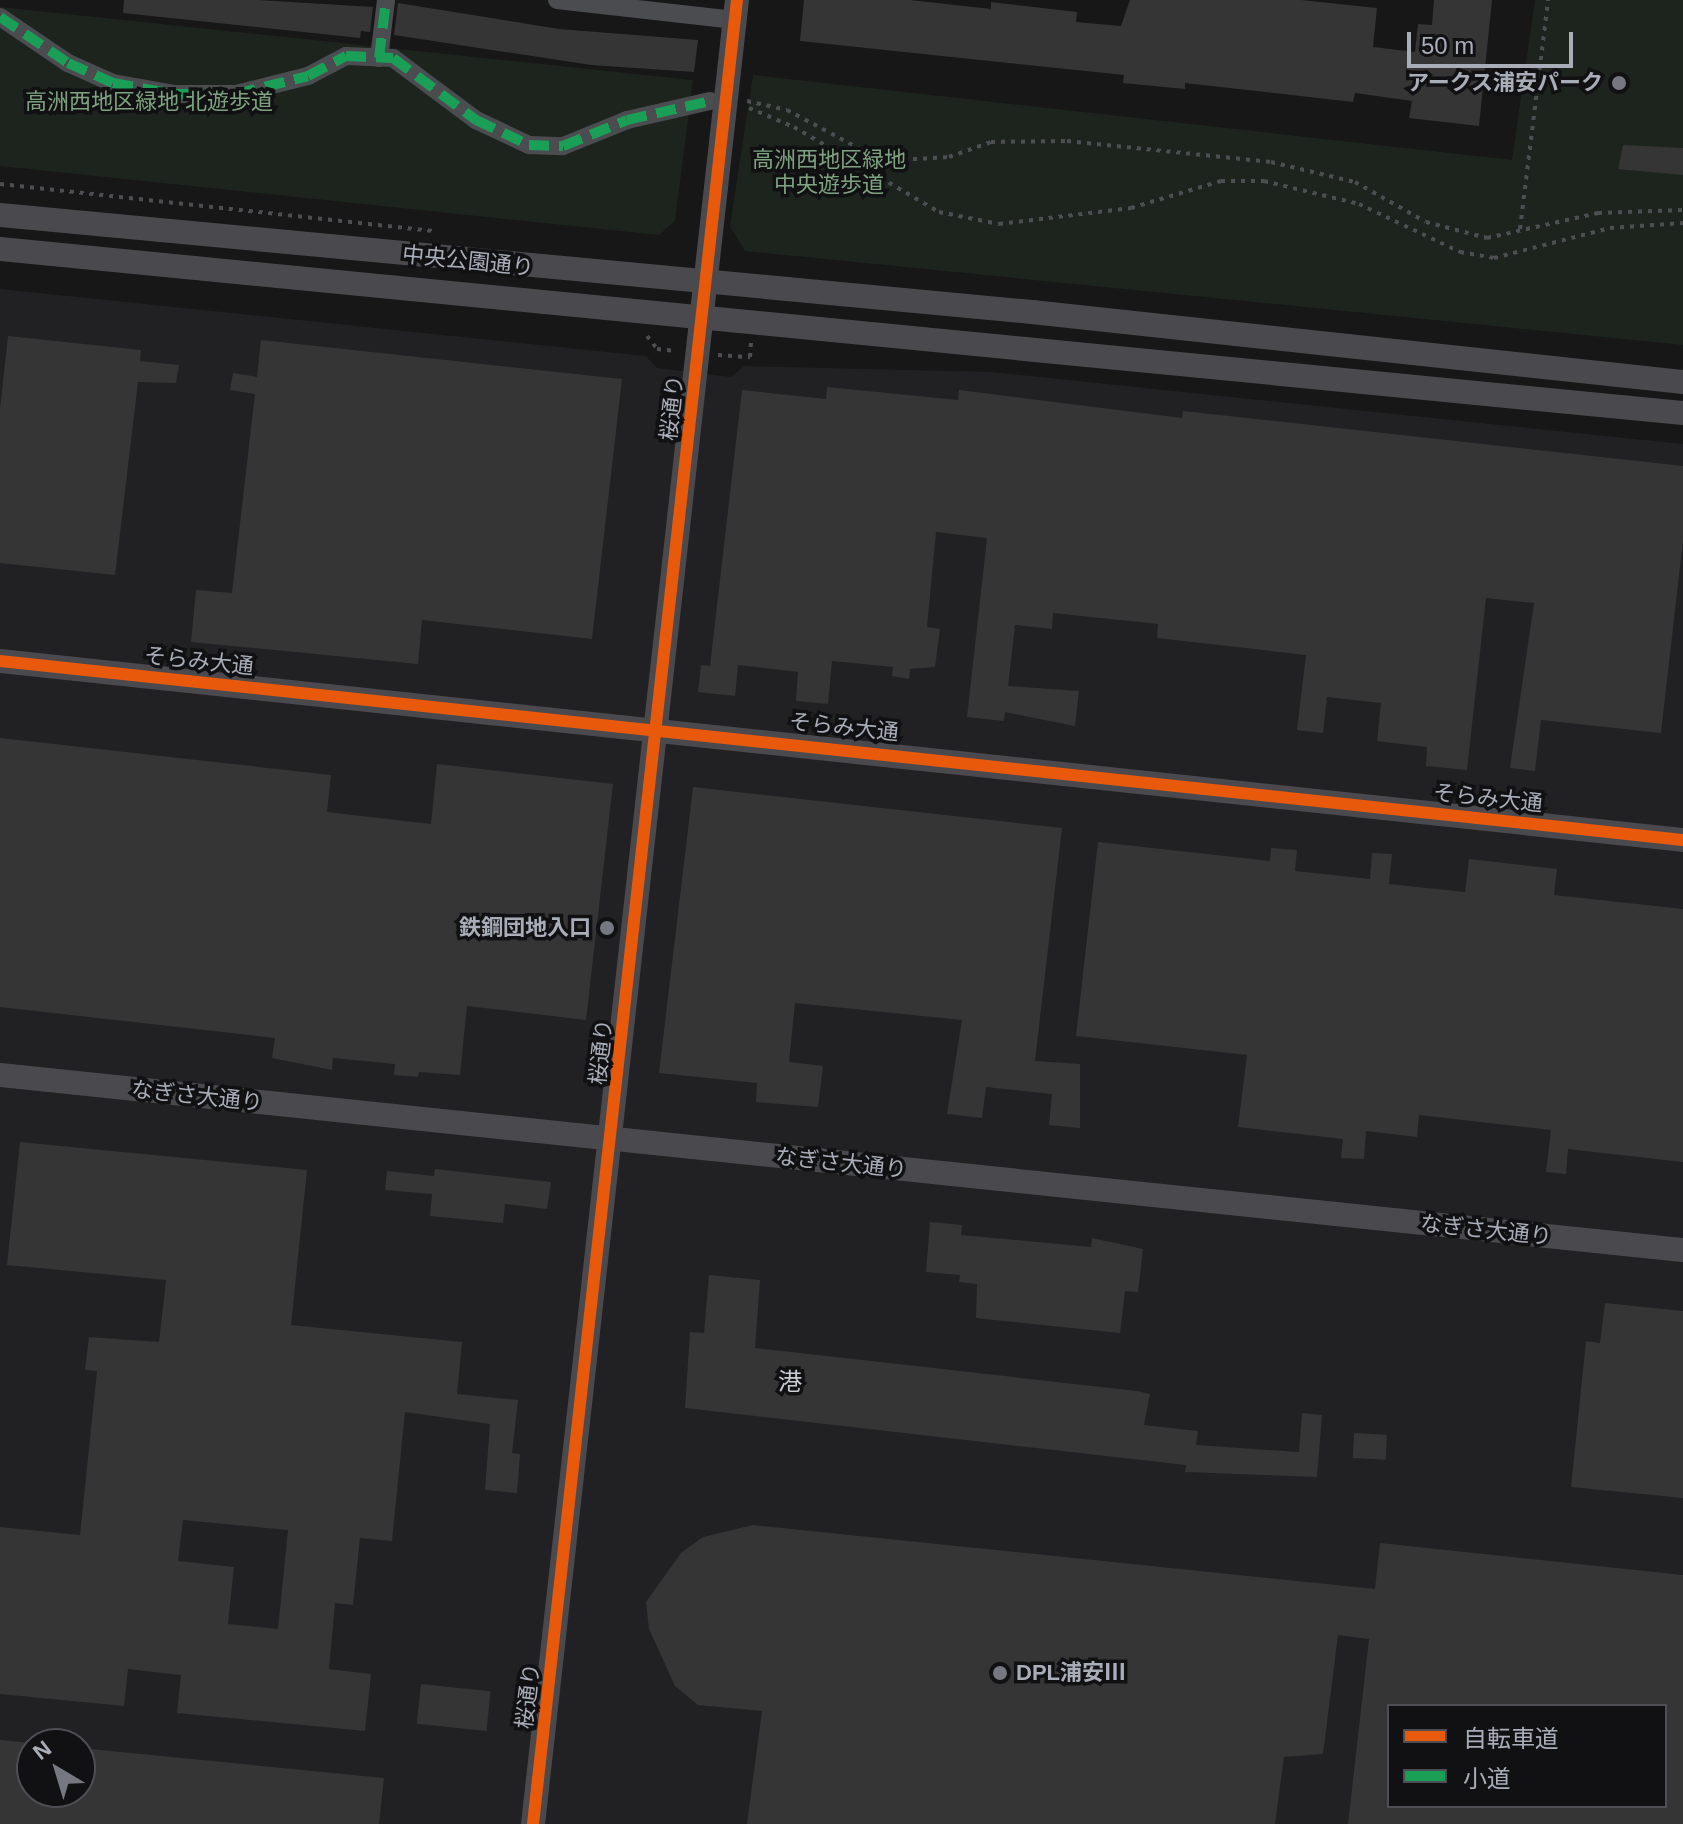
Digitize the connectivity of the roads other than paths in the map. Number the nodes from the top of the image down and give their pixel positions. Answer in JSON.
{"nodes":[{"id":1,"x":386,"y":0,"type":"edge"},
{"id":2,"x":557,"y":0,"type":"edge"},
{"id":3,"x":658,"y":6,"type":"edge"},
{"id":4,"x":736,"y":10,"type":"edge"},
{"id":5,"x":0,"y":17,"type":"edge"},
{"id":6,"x":379,"y":58,"type":"junction"},
{"id":7,"x":710,"y":101,"type":"dead end"},
{"id":8,"x":0,"y":215,"type":"edge"},
{"id":9,"x":0,"y":249,"type":"edge"},
{"id":10,"x":706,"y":285,"type":"junction"},
{"id":11,"x":702,"y":321,"type":"junction"},
{"id":12,"x":1683,"y":382,"type":"edge"},
{"id":13,"x":1683,"y":413,"type":"edge"},
{"id":14,"x":0,"y":661,"type":"edge"},
{"id":15,"x":658,"y":727,"type":"junction"},
{"id":16,"x":1683,"y":840,"type":"edge"},
{"id":17,"x":0,"y":1075,"type":"edge"},
{"id":18,"x":612,"y":1140,"type":"junction"},
{"id":19,"x":1683,"y":1250,"type":"edge"},
{"id":20,"x":533,"y":1824,"type":"edge"}],
"edges":[{"from":1,"to":6,"type":"street"},
{"from":2,"to":3,"type":"street"},
{"from":3,"to":4,"type":"street"},
{"from":4,"to":10,"type":"street","name":"桜通り"},
{"from":5,"to":6,"type":"street"},
{"from":6,"to":7,"type":"street"},
{"from":8,"to":10,"type":"street","name":"中央公園通り"},
{"from":9,"to":11,"type":"street","name":"中央公園通り"},
{"from":10,"to":11,"type":"street","name":"桜通り"},
{"from":10,"to":12,"type":"street","name":"中央公園通り"},
{"from":11,"to":13,"type":"street","name":"中央公園通り"},
{"from":11,"to":15,"type":"street","name":"桜通り"},
{"from":14,"to":15,"type":"street","name":"そらみ大通"},
{"from":15,"to":16,"type":"street","name":"そらみ大通"},
{"from":15,"to":18,"type":"street","name":"桜通り"},
{"from":17,"to":18,"type":"street","name":"なぎさ大通り"},
{"from":18,"to":19,"type":"street","name":"なぎさ大通り"},
{"from":18,"to":20,"type":"street","name":"桜通り"}]}
